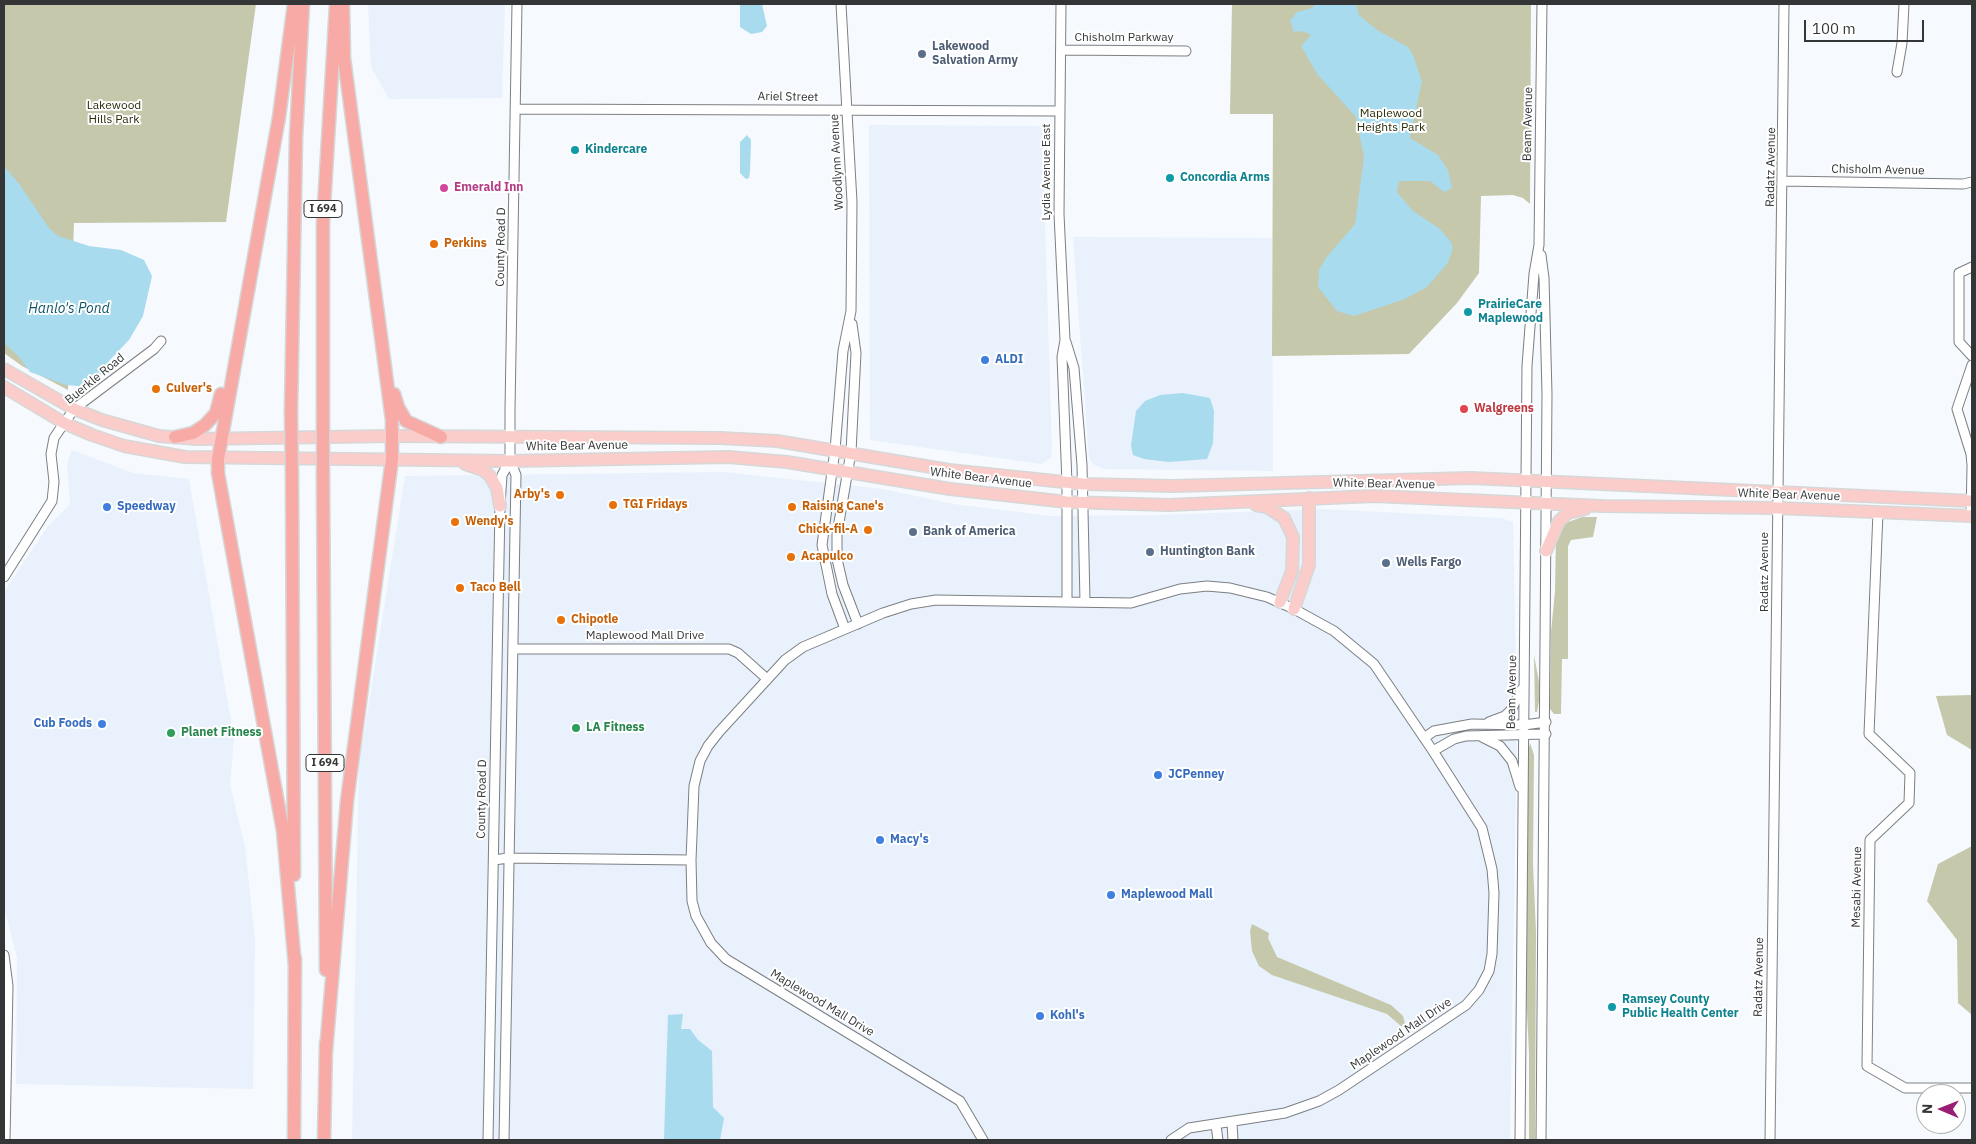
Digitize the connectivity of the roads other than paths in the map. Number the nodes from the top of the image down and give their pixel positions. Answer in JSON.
{"nodes":[{"id":1,"x":294,"y":4,"type":"edge"},
{"id":2,"x":303,"y":4,"type":"edge"},
{"id":3,"x":336,"y":4,"type":"edge"},
{"id":4,"x":344,"y":4,"type":"edge"},
{"id":5,"x":517,"y":4,"type":"edge"},
{"id":6,"x":841,"y":4,"type":"edge"},
{"id":7,"x":1061,"y":4,"type":"edge"},
{"id":8,"x":1542,"y":4,"type":"edge"},
{"id":9,"x":1784,"y":4,"type":"edge"},
{"id":10,"x":1904,"y":4,"type":"edge"},
{"id":11,"x":1061,"y":50,"type":"junction"},
{"id":12,"x":1186,"y":51,"type":"dead end"},
{"id":13,"x":1897,"y":72,"type":"dead end"},
{"id":14,"x":515,"y":109,"type":"junction"},
{"id":15,"x":846,"y":110,"type":"junction"},
{"id":16,"x":1060,"y":111,"type":"junction"},
{"id":17,"x":1783,"y":181,"type":"junction"},
{"id":18,"x":1972,"y":182,"type":"edge"},
{"id":19,"x":257,"y":238,"type":"junction"},
{"id":20,"x":1539,"y":245,"type":"junction"},
{"id":21,"x":1972,"y":267,"type":"edge"},
{"id":22,"x":851,"y":319,"type":"junction"},
{"id":23,"x":1065,"y":340,"type":"junction"},
{"id":24,"x":161,"y":341,"type":"dead end"},
{"id":25,"x":383,"y":350,"type":"junction"},
{"id":26,"x":1972,"y":356,"type":"edge"},
{"id":27,"x":1972,"y":365,"type":"edge"},
{"id":28,"x":4,"y":368,"type":"edge"},
{"id":29,"x":4,"y":387,"type":"edge"},
{"id":30,"x":74,"y":409,"type":"junction"},
{"id":31,"x":64,"y":423,"type":"junction"},
{"id":32,"x":392,"y":436,"type":"junction"},
{"id":33,"x":175,"y":437,"type":"junction"},
{"id":34,"x":441,"y":437,"type":"junction"},
{"id":35,"x":510,"y":438,"type":"junction"},
{"id":36,"x":220,"y":440,"type":"junction"},
{"id":37,"x":835,"y":450,"type":"junction"},
{"id":38,"x":851,"y":452,"type":"junction"},
{"id":39,"x":392,"y":458,"type":"junction"},
{"id":40,"x":218,"y":459,"type":"junction"},
{"id":41,"x":456,"y":461,"type":"junction"},
{"id":42,"x":510,"y":461,"type":"junction"},
{"id":43,"x":1972,"y":466,"type":"edge"},
{"id":44,"x":832,"y":468,"type":"junction"},
{"id":45,"x":848,"y":471,"type":"junction"},
{"id":46,"x":1528,"y":480,"type":"junction"},
{"id":47,"x":1547,"y":481,"type":"junction"},
{"id":48,"x":1068,"y":483,"type":"junction"},
{"id":49,"x":1083,"y":484,"type":"junction"},
{"id":50,"x":1777,"y":492,"type":"junction"},
{"id":51,"x":1309,"y":498,"type":"junction"},
{"id":52,"x":1972,"y":501,"type":"edge"},
{"id":53,"x":1067,"y":502,"type":"junction"},
{"id":54,"x":1527,"y":502,"type":"junction"},
{"id":55,"x":1084,"y":503,"type":"junction"},
{"id":56,"x":1240,"y":503,"type":"junction"},
{"id":57,"x":1547,"y":503,"type":"junction"},
{"id":58,"x":500,"y":506,"type":"junction"},
{"id":59,"x":1602,"y":506,"type":"junction"},
{"id":60,"x":1777,"y":508,"type":"junction"},
{"id":61,"x":1878,"y":512,"type":"junction"},
{"id":62,"x":1972,"y":516,"type":"edge"},
{"id":63,"x":1546,"y":552,"type":"junction"},
{"id":64,"x":4,"y":577,"type":"edge"},
{"id":65,"x":1067,"y":602,"type":"junction"},
{"id":66,"x":1084,"y":602,"type":"junction"},
{"id":67,"x":1280,"y":602,"type":"junction"},
{"id":68,"x":1294,"y":609,"type":"junction"},
{"id":69,"x":858,"y":624,"type":"junction"},
{"id":70,"x":845,"y":629,"type":"junction"},
{"id":71,"x":513,"y":649,"type":"junction"},
{"id":72,"x":766,"y":678,"type":"junction"},
{"id":73,"x":1524,"y":684,"type":"junction"},
{"id":74,"x":1546,"y":722,"type":"junction"},
{"id":75,"x":1482,"y":724,"type":"junction"},
{"id":76,"x":1524,"y":725,"type":"junction"},
{"id":77,"x":1546,"y":734,"type":"junction"},
{"id":78,"x":1477,"y":735,"type":"junction"},
{"id":79,"x":1524,"y":735,"type":"junction"},
{"id":80,"x":1424,"y":738,"type":"junction"},
{"id":81,"x":1433,"y":751,"type":"junction"},
{"id":82,"x":1522,"y":797,"type":"junction"},
{"id":83,"x":508,"y":858,"type":"junction"},
{"id":84,"x":494,"y":860,"type":"junction"},
{"id":85,"x":691,"y":860,"type":"junction"},
{"id":86,"x":4,"y":954,"type":"edge"},
{"id":87,"x":295,"y":966,"type":"junction"},
{"id":88,"x":326,"y":1051,"type":"junction"},
{"id":89,"x":1972,"y":1088,"type":"edge"},
{"id":90,"x":1232,"y":1123,"type":"junction"},
{"id":91,"x":1216,"y":1125,"type":"junction"},
{"id":92,"x":1519,"y":1139,"type":"edge"},
{"id":93,"x":5,"y":1140,"type":"edge"},
{"id":94,"x":294,"y":1140,"type":"edge"},
{"id":95,"x":324,"y":1140,"type":"edge"},
{"id":96,"x":488,"y":1140,"type":"edge"},
{"id":97,"x":504,"y":1140,"type":"edge"},
{"id":98,"x":983,"y":1140,"type":"edge"},
{"id":99,"x":1171,"y":1140,"type":"edge"},
{"id":100,"x":1218,"y":1140,"type":"edge"},
{"id":101,"x":1233,"y":1140,"type":"edge"},
{"id":102,"x":1542,"y":1140,"type":"edge"},
{"id":103,"x":1770,"y":1140,"type":"edge"}],
"edges":[{"from":1,"to":19,"type":"highway"},
{"from":2,"to":87,"type":"highway","number":"I 694","bridge":true},
{"from":3,"to":88,"type":"highway","number":"I 694","bridge":true},
{"from":4,"to":25,"type":"highway"},
{"from":5,"to":14,"type":"street","name":"County Road D"},
{"from":6,"to":15,"type":"street","name":"Woodlynn Avenue"},
{"from":7,"to":11,"type":"street","name":"Lydia Avenue East"},
{"from":8,"to":20,"type":"street","name":"Beam Avenue"},
{"from":9,"to":17,"type":"street","name":"Radatz Avenue"},
{"from":10,"to":13,"type":"street"},
{"from":11,"to":12,"type":"street","name":"Chisholm Parkway"},
{"from":11,"to":16,"type":"street","name":"Lydia Avenue East"},
{"from":14,"to":15,"type":"street","name":"Ariel Street"},
{"from":14,"to":35,"type":"street","name":"County Road D"},
{"from":15,"to":16,"type":"street","name":"Ariel Street"},
{"from":15,"to":22,"type":"street","name":"Woodlynn Avenue"},
{"from":16,"to":23,"type":"street","name":"Lydia Avenue East"},
{"from":17,"to":18,"type":"street","name":"Chisholm Avenue"},
{"from":17,"to":50,"type":"street","name":"Radatz Avenue"},
{"from":19,"to":33,"type":"highway"},
{"from":19,"to":36,"type":"highway"},
{"from":20,"to":46,"type":"street","name":"Beam Avenue"},
{"from":20,"to":47,"type":"street","name":"Beam Avenue"},
{"from":21,"to":26,"type":"street"},
{"from":22,"to":37,"type":"street","name":"Woodlynn Avenue"},
{"from":22,"to":38,"type":"street","name":"Woodlynn Avenue"},
{"from":23,"to":48,"type":"street","name":"Lydia Avenue East"},
{"from":23,"to":49,"type":"street","name":"Lydia Avenue East"},
{"from":24,"to":30,"type":"street","name":"Buerkle Road"},
{"from":25,"to":32,"type":"highway"},
{"from":25,"to":34,"type":"highway"},
{"from":27,"to":43,"type":"street"},
{"from":28,"to":30,"type":"main road","name":"White Bear Avenue"},
{"from":29,"to":31,"type":"main road","name":"White Bear Avenue"},
{"from":30,"to":31,"type":"street","name":"Buerkle Road"},
{"from":30,"to":33,"type":"main road","name":"White Bear Avenue"},
{"from":31,"to":40,"type":"main road","name":"White Bear Avenue"},
{"from":31,"to":64,"type":"street","name":"Buerkle Road"},
{"from":32,"to":34,"type":"main road","name":"White Bear Avenue"},
{"from":32,"to":36,"type":"main road","name":"White Bear Avenue"},
{"from":32,"to":39,"type":"highway"},
{"from":33,"to":36,"type":"main road","name":"White Bear Avenue"},
{"from":34,"to":35,"type":"main road","name":"White Bear Avenue"},
{"from":35,"to":37,"type":"main road","name":"White Bear Avenue"},
{"from":35,"to":42,"type":"street","name":"County Road D"},
{"from":36,"to":40,"type":"highway"},
{"from":37,"to":38,"type":"main road","name":"White Bear Avenue"},
{"from":37,"to":44,"type":"street","name":"Woodlynn Avenue"},
{"from":38,"to":45,"type":"street","name":"Woodlynn Avenue"},
{"from":38,"to":48,"type":"main road","name":"White Bear Avenue"},
{"from":39,"to":40,"type":"main road","name":"White Bear Avenue"},
{"from":39,"to":41,"type":"main road","name":"White Bear Avenue"},
{"from":39,"to":88,"type":"highway"},
{"from":40,"to":87,"type":"highway"},
{"from":41,"to":42,"type":"main road","name":"White Bear Avenue"},
{"from":41,"to":58,"type":"main road"},
{"from":42,"to":44,"type":"main road","name":"White Bear Avenue"},
{"from":42,"to":58,"type":"street","name":"County Road D"},
{"from":42,"to":71,"type":"street","name":"County Road D"},
{"from":43,"to":52,"type":"street"},
{"from":44,"to":45,"type":"main road","name":"White Bear Avenue"},
{"from":44,"to":70,"type":"street"},
{"from":45,"to":53,"type":"main road","name":"White Bear Avenue"},
{"from":45,"to":69,"type":"street"},
{"from":46,"to":47,"type":"main road","name":"White Bear Avenue"},
{"from":46,"to":49,"type":"main road","name":"White Bear Avenue"},
{"from":46,"to":54,"type":"street","name":"Beam Avenue"},
{"from":47,"to":50,"type":"main road","name":"White Bear Avenue"},
{"from":47,"to":57,"type":"street","name":"Beam Avenue"},
{"from":48,"to":49,"type":"main road","name":"White Bear Avenue"},
{"from":48,"to":53,"type":"street","name":"Lydia Avenue East"},
{"from":49,"to":55,"type":"street","name":"Lydia Avenue East"},
{"from":50,"to":52,"type":"main road","name":"White Bear Avenue"},
{"from":50,"to":60,"type":"street","name":"Radatz Avenue"},
{"from":51,"to":54,"type":"main road","name":"White Bear Avenue"},
{"from":51,"to":56,"type":"main road","name":"White Bear Avenue"},
{"from":51,"to":68,"type":"main road"},
{"from":52,"to":62,"type":"street"},
{"from":53,"to":55,"type":"main road","name":"White Bear Avenue"},
{"from":53,"to":65,"type":"street"},
{"from":54,"to":57,"type":"main road","name":"White Bear Avenue"},
{"from":54,"to":73,"type":"street","name":"Beam Avenue"},
{"from":55,"to":56,"type":"main road","name":"White Bear Avenue"},
{"from":55,"to":66,"type":"street"},
{"from":56,"to":67,"type":"main road"},
{"from":57,"to":59,"type":"main road","name":"White Bear Avenue"},
{"from":57,"to":63,"type":"street","name":"Beam Avenue"},
{"from":58,"to":84,"type":"street","name":"County Road D"},
{"from":59,"to":60,"type":"main road","name":"White Bear Avenue"},
{"from":59,"to":63,"type":"main road"},
{"from":60,"to":61,"type":"main road","name":"White Bear Avenue"},
{"from":60,"to":103,"type":"street","name":"Radatz Avenue"},
{"from":61,"to":62,"type":"main road","name":"White Bear Avenue"},
{"from":61,"to":89,"type":"street","name":"Mesabi Avenue"},
{"from":63,"to":74,"type":"street","name":"Beam Avenue"},
{"from":65,"to":66,"type":"street","name":"Maplewood Mall Drive"},
{"from":65,"to":69,"type":"street","name":"Maplewood Mall Drive"},
{"from":66,"to":67,"type":"street","name":"Maplewood Mall Drive"},
{"from":67,"to":68,"type":"street","name":"Maplewood Mall Drive"},
{"from":68,"to":80,"type":"street","name":"Maplewood Mall Drive"},
{"from":69,"to":70,"type":"street","name":"Maplewood Mall Drive"},
{"from":70,"to":72,"type":"street","name":"Maplewood Mall Drive"},
{"from":71,"to":72,"type":"street","name":"Maplewood Mall Drive"},
{"from":71,"to":83,"type":"street","name":"County Road D"},
{"from":72,"to":85,"type":"street","name":"Maplewood Mall Drive"},
{"from":73,"to":75,"type":"street"},
{"from":73,"to":76,"type":"street","name":"Beam Avenue"},
{"from":74,"to":76,"type":"street"},
{"from":74,"to":77,"type":"street","name":"Beam Avenue"},
{"from":75,"to":76,"type":"street"},
{"from":75,"to":80,"type":"street"},
{"from":76,"to":79,"type":"street","name":"Beam Avenue"},
{"from":77,"to":79,"type":"street"},
{"from":77,"to":102,"type":"street","name":"Beam Avenue"},
{"from":78,"to":79,"type":"street"},
{"from":78,"to":81,"type":"street"},
{"from":78,"to":82,"type":"street"},
{"from":79,"to":82,"type":"street","name":"Beam Avenue"},
{"from":80,"to":81,"type":"street","name":"Maplewood Mall Drive"},
{"from":81,"to":90,"type":"street","name":"Maplewood Mall Drive"},
{"from":82,"to":92,"type":"street","name":"Beam Avenue"},
{"from":83,"to":84,"type":"street"},
{"from":83,"to":85,"type":"street"},
{"from":83,"to":97,"type":"street","name":"County Road D"},
{"from":84,"to":96,"type":"street","name":"County Road D"},
{"from":85,"to":98,"type":"street","name":"Maplewood Mall Drive"},
{"from":86,"to":93,"type":"street"},
{"from":87,"to":94,"type":"highway","number":"I 694"},
{"from":88,"to":95,"type":"highway","number":"I 694"},
{"from":90,"to":91,"type":"street","name":"Maplewood Mall Drive"},
{"from":90,"to":101,"type":"street"},
{"from":91,"to":99,"type":"street","name":"Maplewood Mall Drive"},
{"from":91,"to":100,"type":"street"}]}
